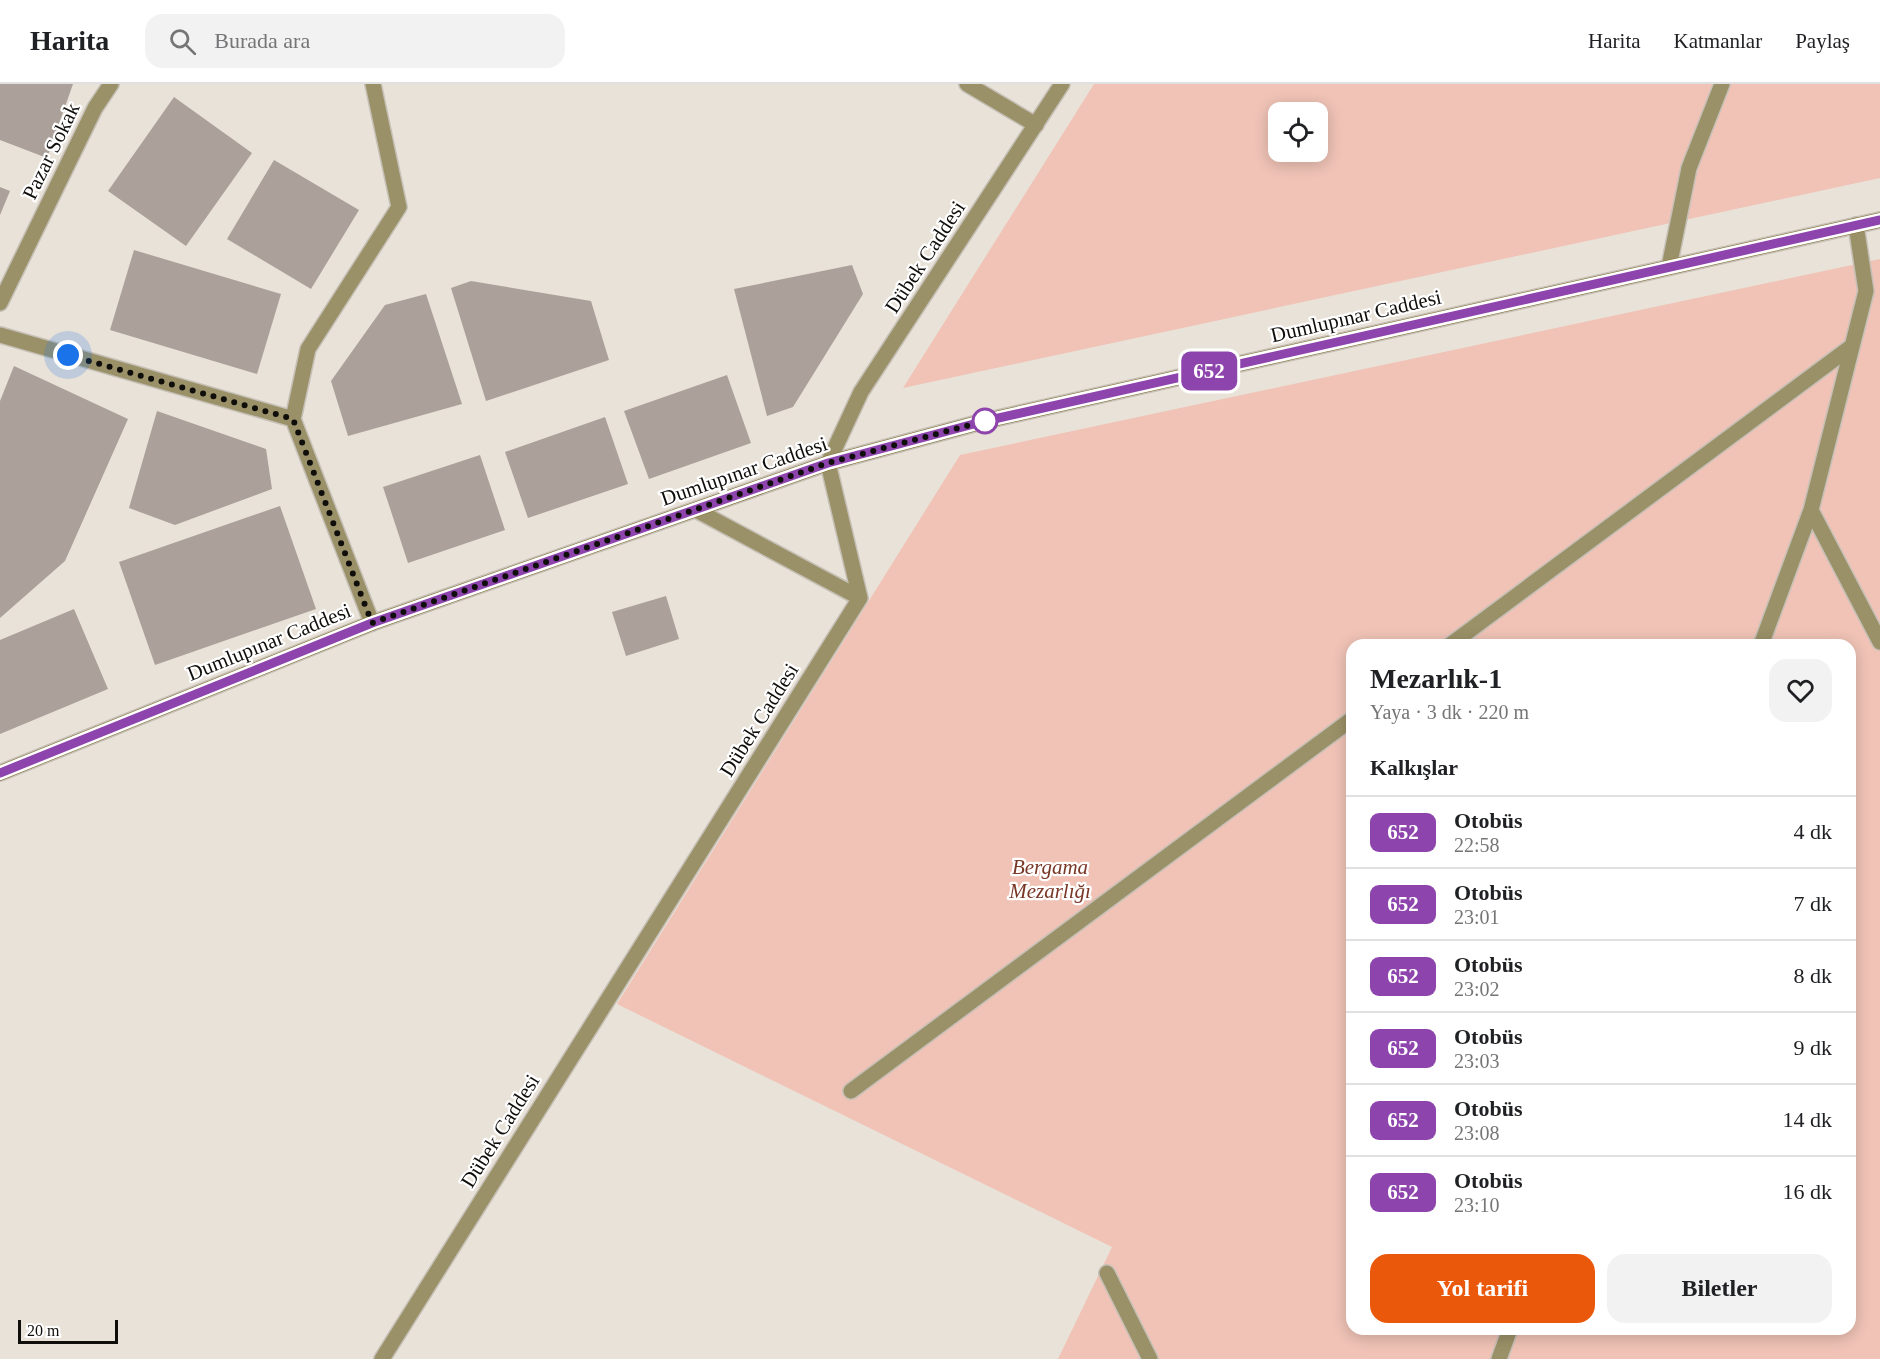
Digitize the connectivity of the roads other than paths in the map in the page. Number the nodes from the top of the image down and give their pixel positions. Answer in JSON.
{"nodes":[{"id":1,"x":111,"y":84,"type":"edge"},
{"id":2,"x":373,"y":84,"type":"edge"},
{"id":3,"x":967,"y":84,"type":"edge"},
{"id":4,"x":1062,"y":84,"type":"edge"},
{"id":5,"x":1722,"y":84,"type":"edge"},
{"id":6,"x":1036,"y":125,"type":"junction"},
{"id":7,"x":1880,"y":220,"type":"edge"},
{"id":8,"x":1856,"y":225,"type":"junction"},
{"id":9,"x":1669,"y":267,"type":"junction"},
{"id":10,"x":0,"y":303,"type":"edge"},
{"id":11,"x":0,"y":335,"type":"edge"},
{"id":12,"x":1852,"y":346,"type":"junction"},
{"id":13,"x":293,"y":419,"type":"junction"},
{"id":14,"x":828,"y":463,"type":"junction"},
{"id":15,"x":696,"y":510,"type":"junction"},
{"id":16,"x":1811,"y":510,"type":"junction"},
{"id":17,"x":860,"y":598,"type":"junction"},
{"id":18,"x":372,"y":623,"type":"junction"},
{"id":19,"x":1458,"y":639,"type":"edge"},
{"id":20,"x":1763,"y":639,"type":"edge"},
{"id":21,"x":1880,"y":642,"type":"edge"},
{"id":22,"x":1346,"y":723,"type":"edge"},
{"id":23,"x":0,"y":773,"type":"edge"},
{"id":24,"x":851,"y":1091,"type":"dead end"},
{"id":25,"x":1107,"y":1273,"type":"dead end"},
{"id":26,"x":1508,"y":1335,"type":"edge"},
{"id":27,"x":382,"y":1359,"type":"edge"},
{"id":28,"x":1150,"y":1359,"type":"edge"},
{"id":29,"x":1499,"y":1359,"type":"edge"}],
"edges":[{"from":1,"to":10,"type":"street","name":"Pazar Sokak"},
{"from":2,"to":13,"type":"street"},
{"from":3,"to":6,"type":"street"},
{"from":4,"to":6,"type":"street","name":"Dübek Caddesi"},
{"from":5,"to":9,"type":"street"},
{"from":6,"to":14,"type":"street","name":"Dübek Caddesi"},
{"from":7,"to":8,"type":"main road","name":"Dumlupınar Caddesi"},
{"from":8,"to":9,"type":"main road","name":"Dumlupınar Caddesi"},
{"from":8,"to":12,"type":"street"},
{"from":9,"to":14,"type":"main road","name":"Dumlupınar Caddesi"},
{"from":11,"to":13,"type":"street"},
{"from":12,"to":16,"type":"street"},
{"from":12,"to":19,"type":"street"},
{"from":13,"to":18,"type":"street"},
{"from":14,"to":15,"type":"main road","name":"Dumlupınar Caddesi"},
{"from":14,"to":17,"type":"street"},
{"from":15,"to":17,"type":"street"},
{"from":15,"to":18,"type":"main road","name":"Dumlupınar Caddesi"},
{"from":16,"to":20,"type":"street"},
{"from":16,"to":21,"type":"street"},
{"from":17,"to":27,"type":"street","name":"Dübek Caddesi"},
{"from":18,"to":23,"type":"main road","name":"Dumlupınar Caddesi"},
{"from":22,"to":24,"type":"street"},
{"from":25,"to":28,"type":"street"},
{"from":26,"to":29,"type":"street"}]}
